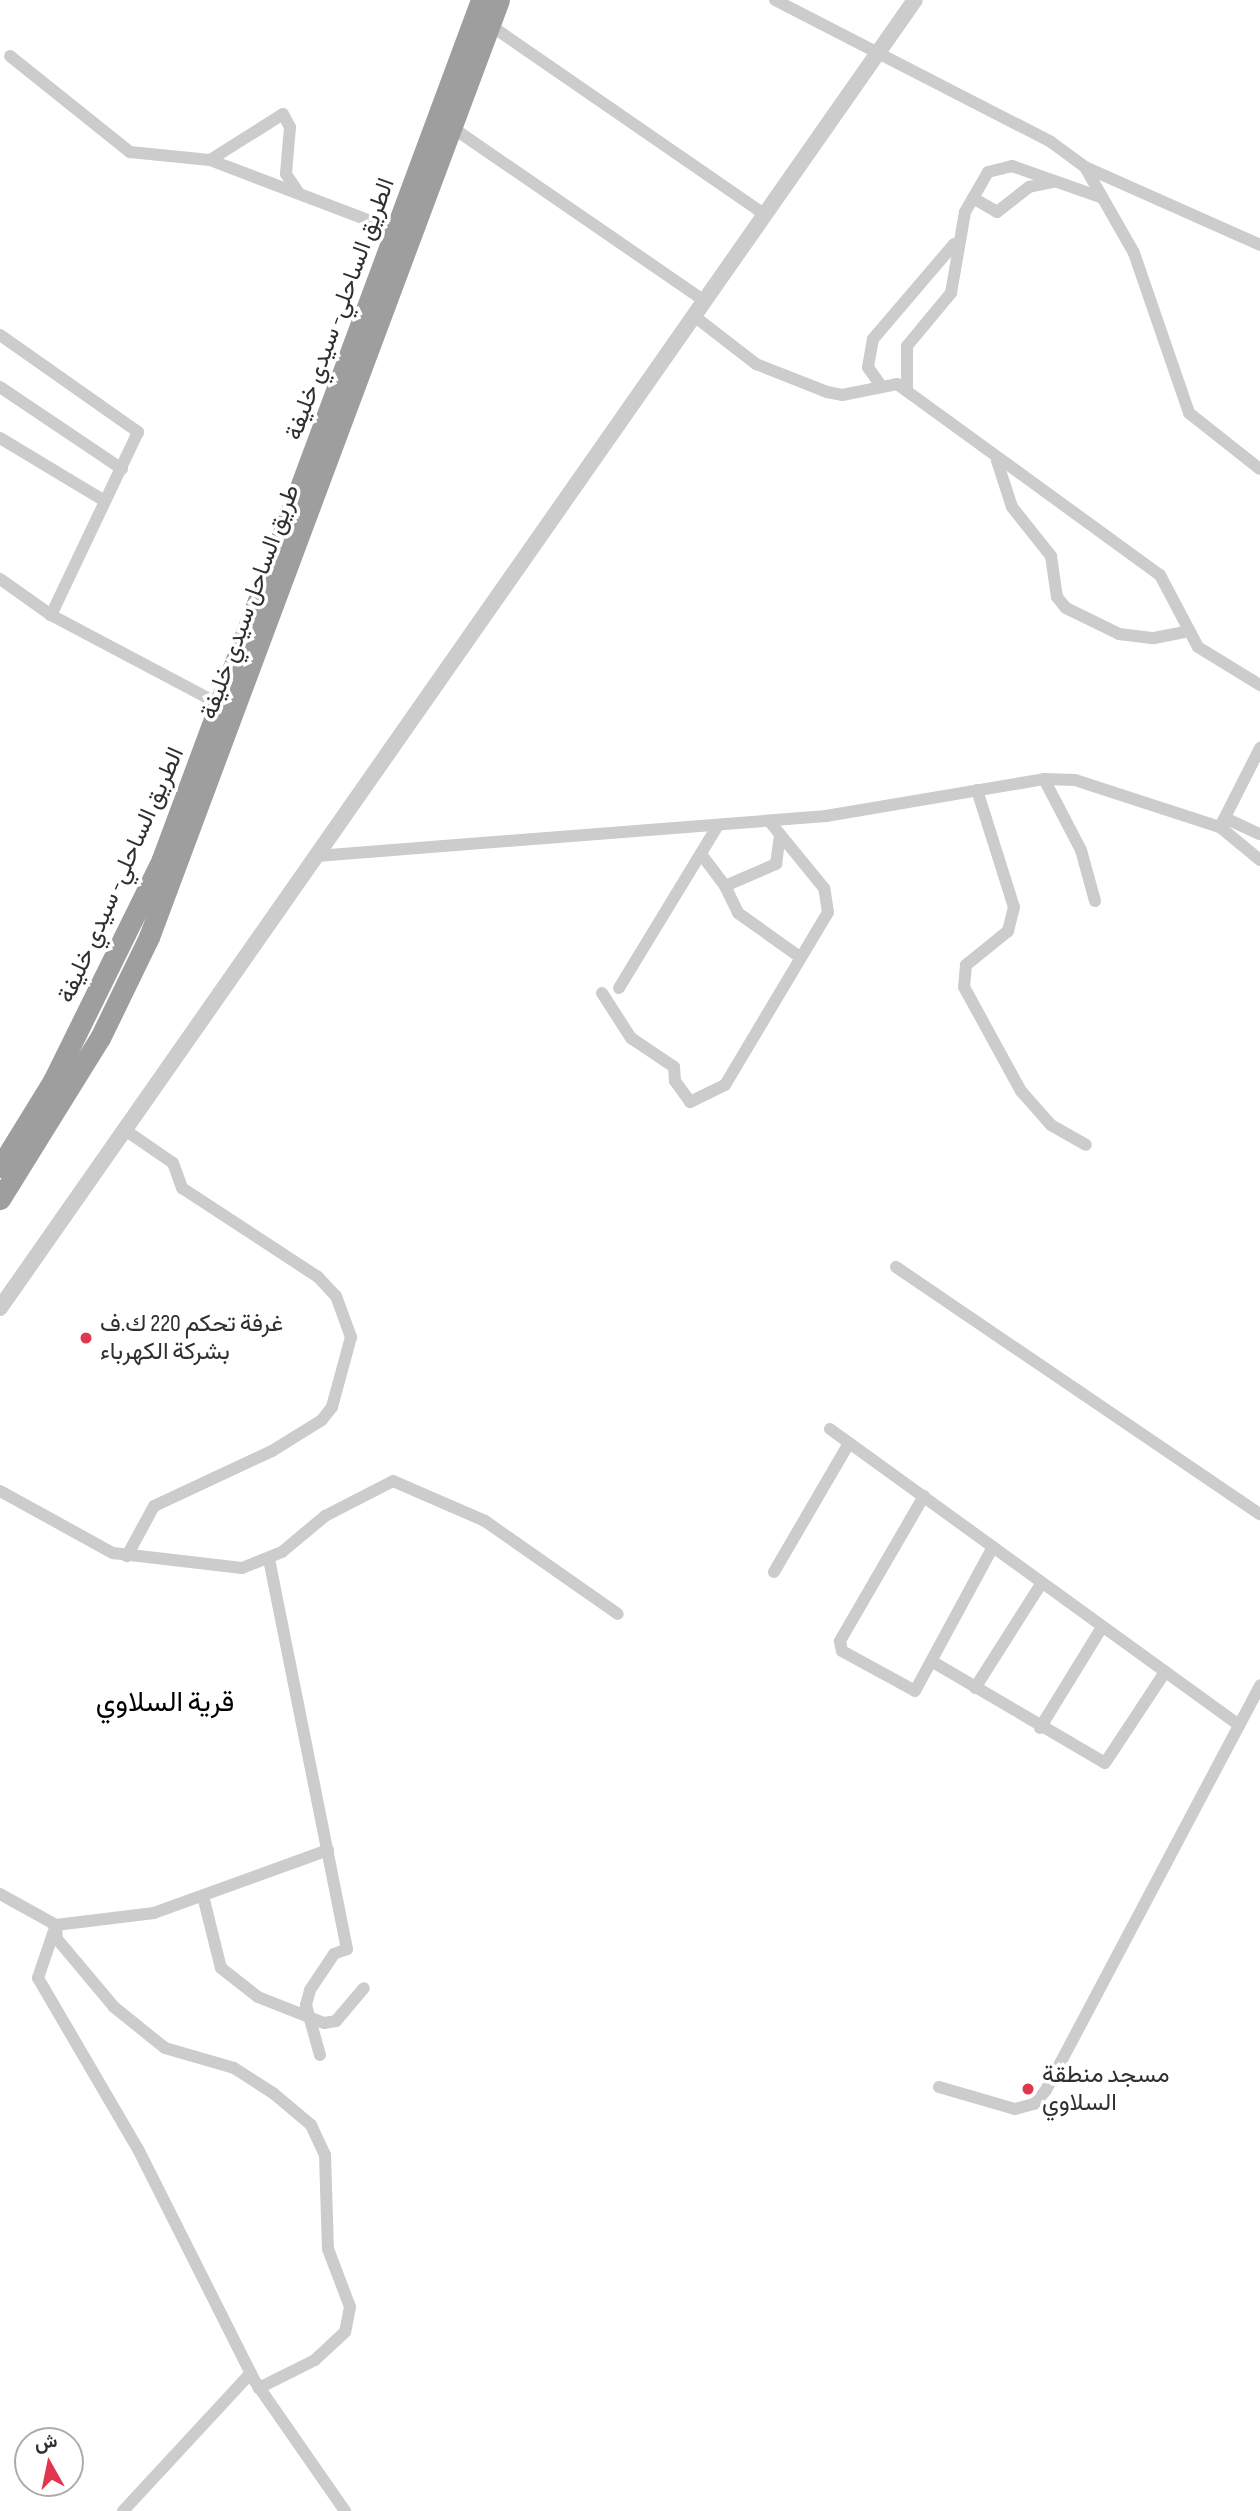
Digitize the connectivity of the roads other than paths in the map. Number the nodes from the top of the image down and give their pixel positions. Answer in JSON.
{"nodes":[{"id":1,"x":481,"y":0,"type":"edge"},
{"id":2,"x":499,"y":0,"type":"edge"},
{"id":3,"x":775,"y":0,"type":"edge"},
{"id":4,"x":915,"y":0,"type":"edge"},
{"id":5,"x":490,"y":24,"type":"junction"},
{"id":6,"x":878,"y":52,"type":"junction"},
{"id":7,"x":10,"y":56,"type":"dead end"},
{"id":8,"x":453,"y":128,"type":"junction"},
{"id":9,"x":210,"y":160,"type":"junction"},
{"id":10,"x":1085,"y":166,"type":"junction"},
{"id":11,"x":1054,"y":181,"type":"junction"},
{"id":12,"x":298,"y":192,"type":"junction"},
{"id":13,"x":1100,"y":197,"type":"junction"},
{"id":14,"x":972,"y":198,"type":"junction"},
{"id":15,"x":765,"y":215,"type":"junction"},
{"id":16,"x":397,"y":230,"type":"junction"},
{"id":17,"x":957,"y":240,"type":"junction"},
{"id":18,"x":1260,"y":244,"type":"edge"},
{"id":19,"x":705,"y":301,"type":"junction"},
{"id":20,"x":694,"y":316,"type":"junction"},
{"id":21,"x":0,"y":335,"type":"edge"},
{"id":22,"x":879,"y":383,"type":"junction"},
{"id":23,"x":0,"y":387,"type":"edge"},
{"id":24,"x":907,"y":391,"type":"junction"},
{"id":25,"x":0,"y":438,"type":"edge"},
{"id":26,"x":996,"y":461,"type":"junction"},
{"id":27,"x":122,"y":469,"type":"junction"},
{"id":28,"x":1260,"y":469,"type":"edge"},
{"id":29,"x":103,"y":500,"type":"junction"},
{"id":30,"x":0,"y":579,"type":"edge"},
{"id":31,"x":51,"y":615,"type":"junction"},
{"id":32,"x":1189,"y":631,"type":"junction"},
{"id":33,"x":1260,"y":685,"type":"edge"},
{"id":34,"x":223,"y":706,"type":"junction"},
{"id":35,"x":1260,"y":748,"type":"edge"},
{"id":36,"x":1044,"y":779,"type":"junction"},
{"id":37,"x":977,"y":790,"type":"junction"},
{"id":38,"x":770,"y":822,"type":"junction"},
{"id":39,"x":1223,"y":823,"type":"junction"},
{"id":40,"x":717,"y":827,"type":"junction"},
{"id":41,"x":1260,"y":834,"type":"edge"},
{"id":42,"x":780,"y":836,"type":"junction"},
{"id":43,"x":701,"y":854,"type":"junction"},
{"id":44,"x":317,"y":856,"type":"junction"},
{"id":45,"x":1260,"y":860,"type":"edge"},
{"id":46,"x":725,"y":887,"type":"junction"},
{"id":47,"x":1095,"y":901,"type":"dead end"},
{"id":48,"x":800,"y":957,"type":"junction"},
{"id":49,"x":619,"y":988,"type":"dead end"},
{"id":50,"x":602,"y":993,"type":"dead end"},
{"id":51,"x":125,"y":1130,"type":"junction"},
{"id":52,"x":1086,"y":1145,"type":"dead end"},
{"id":53,"x":0,"y":1167,"type":"edge"},
{"id":54,"x":0,"y":1199,"type":"edge"},
{"id":55,"x":896,"y":1267,"type":"dead end"},
{"id":56,"x":0,"y":1308,"type":"edge"},
{"id":57,"x":830,"y":1429,"type":"dead end"},
{"id":58,"x":849,"y":1443,"type":"junction"},
{"id":59,"x":0,"y":1491,"type":"edge"},
{"id":60,"x":924,"y":1496,"type":"junction"},
{"id":61,"x":1260,"y":1514,"type":"edge"},
{"id":62,"x":993,"y":1546,"type":"junction"},
{"id":63,"x":127,"y":1556,"type":"junction"},
{"id":64,"x":269,"y":1559,"type":"junction"},
{"id":65,"x":774,"y":1572,"type":"dead end"},
{"id":66,"x":1041,"y":1584,"type":"junction"},
{"id":67,"x":618,"y":1614,"type":"dead end"},
{"id":68,"x":1101,"y":1629,"type":"junction"},
{"id":69,"x":933,"y":1662,"type":"junction"},
{"id":70,"x":1163,"y":1675,"type":"junction"},
{"id":71,"x":1260,"y":1685,"type":"edge"},
{"id":72,"x":975,"y":1688,"type":"junction"},
{"id":73,"x":1239,"y":1725,"type":"junction"},
{"id":74,"x":1040,"y":1728,"type":"junction"},
{"id":75,"x":328,"y":1850,"type":"junction"},
{"id":76,"x":0,"y":1894,"type":"edge"},
{"id":77,"x":203,"y":1896,"type":"junction"},
{"id":78,"x":56,"y":1925,"type":"junction"},
{"id":79,"x":364,"y":1988,"type":"dead end"},
{"id":80,"x":311,"y":2017,"type":"junction"},
{"id":81,"x":320,"y":2054,"type":"dead end"},
{"id":82,"x":939,"y":2087,"type":"dead end"},
{"id":83,"x":251,"y":2374,"type":"junction"},
{"id":84,"x":259,"y":2388,"type":"junction"},
{"id":85,"x":123,"y":2511,"type":"edge"},
{"id":86,"x":345,"y":2511,"type":"edge"}],
"edges":[{"from":1,"to":16,"type":"highway","name":"الطريق الساحلي- سيدي خليفة"},
{"from":2,"to":5,"type":"highway","name":"طريق الساحل سيدي خليفة"},
{"from":3,"to":6,"type":"street"},
{"from":4,"to":6,"type":"street"},
{"from":5,"to":8,"type":"highway","name":"طريق الساحل سيدي خليفة"},
{"from":5,"to":15,"type":"street"},
{"from":6,"to":10,"type":"street"},
{"from":6,"to":15,"type":"street"},
{"from":7,"to":9,"type":"street"},
{"from":8,"to":19,"type":"street"},
{"from":8,"to":54,"type":"highway","name":"طريق الساحل سيدي خليفة"},
{"from":9,"to":12,"type":"street"},
{"from":9,"to":12,"type":"street"},
{"from":10,"to":13,"type":"street"},
{"from":10,"to":18,"type":"street"},
{"from":11,"to":13,"type":"street"},
{"from":11,"to":14,"type":"street"},
{"from":11,"to":14,"type":"street"},
{"from":12,"to":16,"type":"street"},
{"from":13,"to":28,"type":"street"},
{"from":14,"to":17,"type":"street"},
{"from":15,"to":19,"type":"street"},
{"from":16,"to":34,"type":"highway","name":"الطريق الساحلي- سيدي خليفة"},
{"from":17,"to":22,"type":"street"},
{"from":17,"to":24,"type":"street"},
{"from":19,"to":20,"type":"street"},
{"from":20,"to":22,"type":"street"},
{"from":20,"to":44,"type":"street"},
{"from":21,"to":27,"type":"street"},
{"from":22,"to":24,"type":"street"},
{"from":23,"to":27,"type":"street"},
{"from":24,"to":26,"type":"street"},
{"from":25,"to":29,"type":"street"},
{"from":26,"to":32,"type":"street"},
{"from":26,"to":32,"type":"street"},
{"from":27,"to":29,"type":"street"},
{"from":29,"to":31,"type":"street"},
{"from":30,"to":31,"type":"street"},
{"from":31,"to":34,"type":"street"},
{"from":32,"to":33,"type":"street"},
{"from":34,"to":53,"type":"highway","name":"الطريق الساحلي- سيدي خليفة"},
{"from":35,"to":39,"type":"street"},
{"from":36,"to":37,"type":"street"},
{"from":36,"to":39,"type":"street"},
{"from":36,"to":47,"type":"street"},
{"from":37,"to":38,"type":"street"},
{"from":37,"to":52,"type":"street"},
{"from":38,"to":40,"type":"street"},
{"from":38,"to":42,"type":"street"},
{"from":39,"to":41,"type":"street"},
{"from":39,"to":45,"type":"street"},
{"from":40,"to":43,"type":"street"},
{"from":40,"to":44,"type":"street"},
{"from":42,"to":46,"type":"street"},
{"from":42,"to":48,"type":"street"},
{"from":43,"to":46,"type":"street"},
{"from":43,"to":49,"type":"street"},
{"from":44,"to":51,"type":"street"},
{"from":46,"to":48,"type":"street"},
{"from":48,"to":50,"type":"street"},
{"from":51,"to":56,"type":"street"},
{"from":51,"to":63,"type":"street"},
{"from":55,"to":61,"type":"street"},
{"from":57,"to":58,"type":"street"},
{"from":58,"to":60,"type":"street"},
{"from":58,"to":65,"type":"street"},
{"from":59,"to":63,"type":"street"},
{"from":60,"to":62,"type":"street"},
{"from":60,"to":69,"type":"street"},
{"from":62,"to":66,"type":"street"},
{"from":62,"to":69,"type":"street"},
{"from":63,"to":64,"type":"street"},
{"from":64,"to":67,"type":"street"},
{"from":64,"to":75,"type":"street"},
{"from":66,"to":68,"type":"street"},
{"from":66,"to":72,"type":"street"},
{"from":68,"to":70,"type":"street"},
{"from":68,"to":74,"type":"street"},
{"from":69,"to":72,"type":"street"},
{"from":70,"to":73,"type":"street"},
{"from":70,"to":74,"type":"street"},
{"from":71,"to":73,"type":"street"},
{"from":72,"to":74,"type":"street"},
{"from":73,"to":82,"type":"street"},
{"from":75,"to":77,"type":"street"},
{"from":75,"to":80,"type":"street"},
{"from":76,"to":78,"type":"street"},
{"from":77,"to":78,"type":"street"},
{"from":77,"to":80,"type":"street"},
{"from":78,"to":83,"type":"street"},
{"from":78,"to":84,"type":"street"},
{"from":79,"to":80,"type":"street"},
{"from":80,"to":81,"type":"street"},
{"from":83,"to":84,"type":"street"},
{"from":83,"to":85,"type":"street"},
{"from":84,"to":86,"type":"street"}]}
